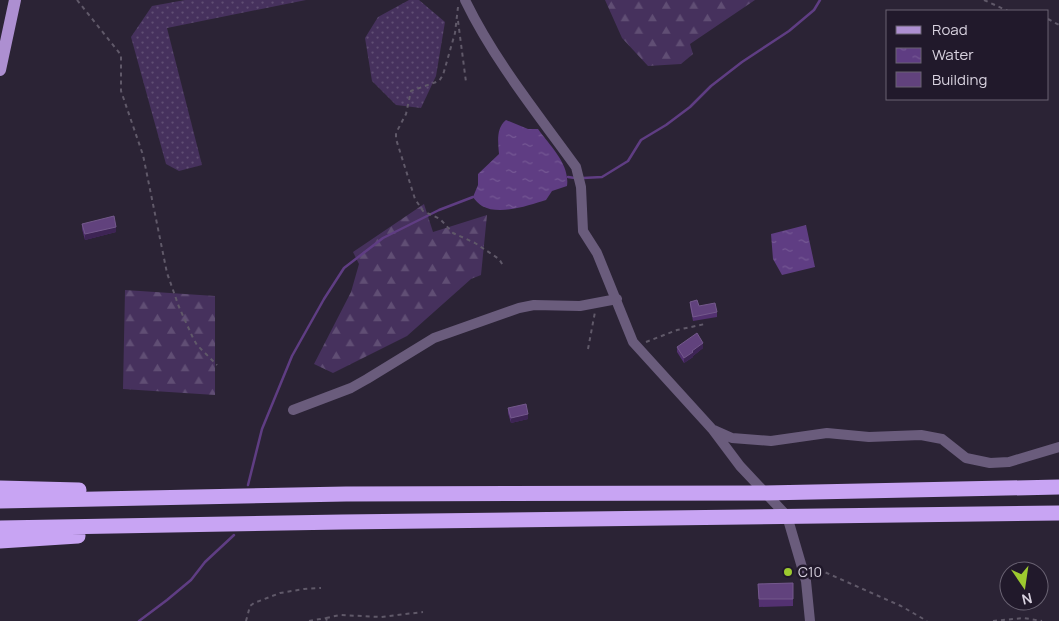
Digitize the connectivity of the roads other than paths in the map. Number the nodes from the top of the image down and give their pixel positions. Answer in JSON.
{"nodes":[{"id":1,"x":15,"y":0,"type":"edge"},
{"id":2,"x":465,"y":0,"type":"edge"},
{"id":3,"x":0,"y":70,"type":"edge"},
{"id":4,"x":617,"y":299,"type":"junction"},
{"id":5,"x":293,"y":410,"type":"dead end"},
{"id":6,"x":713,"y":430,"type":"junction"},
{"id":7,"x":1059,"y":447,"type":"edge"},
{"id":8,"x":1059,"y":487,"type":"edge"},
{"id":9,"x":0,"y":488,"type":"edge"},
{"id":10,"x":765,"y":493,"type":"junction"},
{"id":11,"x":346,"y":494,"type":"junction"},
{"id":12,"x":0,"y":501,"type":"edge"},
{"id":13,"x":1059,"y":513,"type":"edge"},
{"id":14,"x":786,"y":516,"type":"junction"},
{"id":15,"x":342,"y":522,"type":"junction"},
{"id":16,"x":0,"y":528,"type":"edge"},
{"id":17,"x":0,"y":541,"type":"edge"},
{"id":18,"x":810,"y":621,"type":"edge"}],
"edges":[{"from":1,"to":3,"type":"main road"},
{"from":2,"to":4,"type":"street"},
{"from":4,"to":5,"type":"street"},
{"from":4,"to":6,"type":"street"},
{"from":6,"to":7,"type":"street"},
{"from":6,"to":10,"type":"street"},
{"from":8,"to":10,"type":"highway"},
{"from":9,"to":11,"type":"highway"},
{"from":10,"to":11,"type":"highway"},
{"from":10,"to":14,"type":"street"},
{"from":11,"to":12,"type":"highway"},
{"from":13,"to":14,"type":"highway"},
{"from":14,"to":15,"type":"highway"},
{"from":14,"to":18,"type":"street"},
{"from":15,"to":16,"type":"highway"},
{"from":15,"to":17,"type":"highway"}]}
